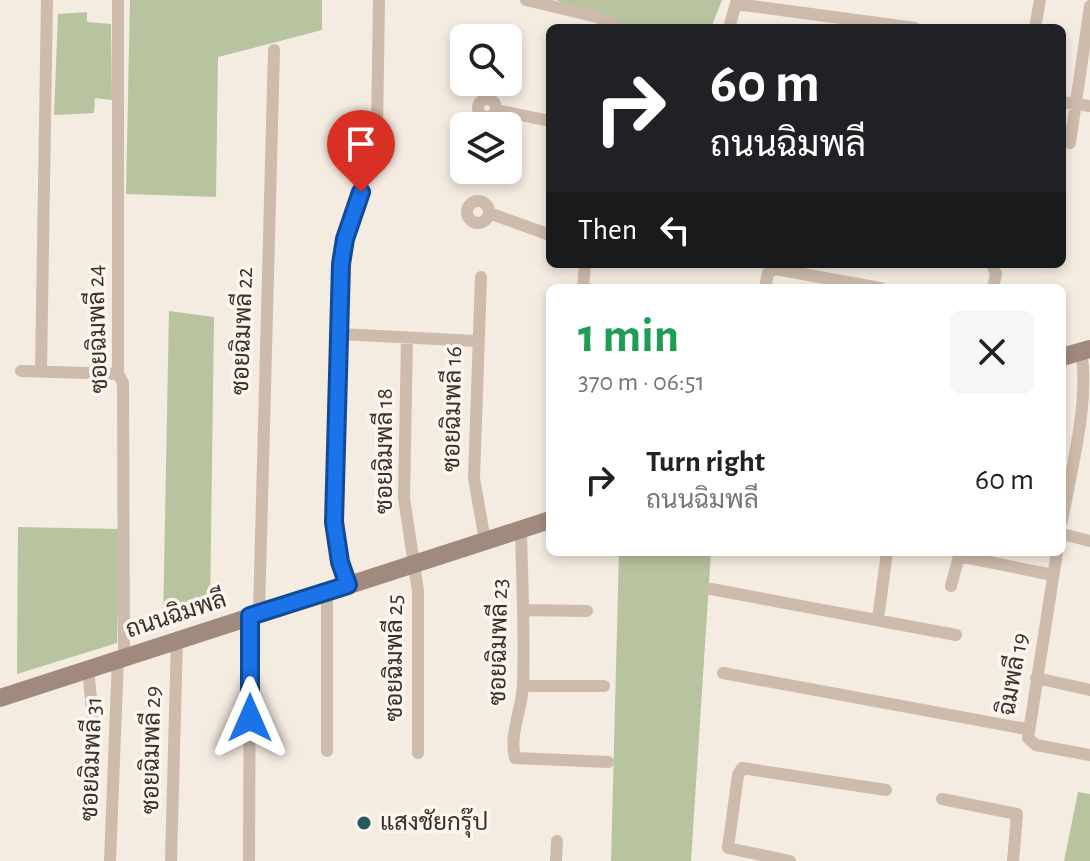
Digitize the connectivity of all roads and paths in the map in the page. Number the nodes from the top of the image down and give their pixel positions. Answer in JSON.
{"nodes":[{"id":1,"x":47,"y":0,"type":"edge"},
{"id":2,"x":118,"y":0,"type":"edge"},
{"id":3,"x":379,"y":0,"type":"edge"},
{"id":4,"x":526,"y":0,"type":"edge"},
{"id":5,"x":1040,"y":0,"type":"edge"},
{"id":6,"x":737,"y":2,"type":"edge"},
{"id":7,"x":1090,"y":6,"type":"edge"},
{"id":8,"x":611,"y":24,"type":"edge"},
{"id":9,"x":730,"y":24,"type":"edge"},
{"id":10,"x":888,"y":24,"type":"edge"},
{"id":11,"x":1036,"y":24,"type":"edge"},
{"id":12,"x":274,"y":50,"type":"dead end"},
{"id":13,"x":1068,"y":103,"type":"edge"},
{"id":14,"x":1090,"y":106,"type":"edge"},
{"id":15,"x":497,"y":110,"type":"dead end"},
{"id":16,"x":546,"y":120,"type":"edge"},
{"id":17,"x":1070,"y":143,"type":"dead end"},
{"id":18,"x":489,"y":213,"type":"dead end"},
{"id":19,"x":546,"y":234,"type":"edge"},
{"id":20,"x":481,"y":277,"type":"dead end"},
{"id":21,"x":766,"y":284,"type":"edge"},
{"id":22,"x":858,"y":284,"type":"edge"},
{"id":23,"x":339,"y":334,"type":"junction"},
{"id":24,"x":407,"y":338,"type":"junction"},
{"id":25,"x":476,"y":341,"type":"junction"},
{"id":26,"x":1086,"y":350,"type":"edge"},
{"id":27,"x":1066,"y":356,"type":"edge"},
{"id":28,"x":21,"y":371,"type":"dead end"},
{"id":29,"x":41,"y":371,"type":"junction"},
{"id":30,"x":118,"y":374,"type":"junction"},
{"id":31,"x":1066,"y":441,"type":"edge"},
{"id":32,"x":1078,"y":443,"type":"junction"},
{"id":33,"x":1066,"y":494,"type":"edge"},
{"id":34,"x":546,"y":521,"type":"edge"},
{"id":35,"x":521,"y":529,"type":"junction"},
{"id":36,"x":1066,"y":535,"type":"edge"},
{"id":37,"x":485,"y":541,"type":"junction"},
{"id":38,"x":1090,"y":541,"type":"edge"},
{"id":39,"x":886,"y":556,"type":"edge"},
{"id":40,"x":958,"y":556,"type":"edge"},
{"id":41,"x":968,"y":556,"type":"edge"},
{"id":42,"x":1056,"y":556,"type":"edge"},
{"id":43,"x":415,"y":563,"type":"junction"},
{"id":44,"x":1053,"y":575,"type":"junction"},
{"id":45,"x":348,"y":585,"type":"junction"},
{"id":46,"x":951,"y":586,"type":"dead end"},
{"id":47,"x":711,"y":589,"type":"dead end"},
{"id":48,"x":327,"y":591,"type":"junction"},
{"id":49,"x":523,"y":610,"type":"junction"},
{"id":50,"x":587,"y":611,"type":"dead end"},
{"id":51,"x":254,"y":615,"type":"junction"},
{"id":52,"x":878,"y":619,"type":"junction"},
{"id":53,"x":956,"y":635,"type":"dead end"},
{"id":54,"x":177,"y":639,"type":"junction"},
{"id":55,"x":121,"y":657,"type":"junction"},
{"id":56,"x":88,"y":668,"type":"junction"},
{"id":57,"x":723,"y":673,"type":"dead end"},
{"id":58,"x":1036,"y":678,"type":"junction"},
{"id":59,"x":523,"y":686,"type":"junction"},
{"id":60,"x":604,"y":686,"type":"dead end"},
{"id":61,"x":1090,"y":690,"type":"edge"},
{"id":62,"x":0,"y":698,"type":"edge"},
{"id":63,"x":93,"y":720,"type":"dead end"},
{"id":64,"x":1026,"y":729,"type":"junction"},
{"id":65,"x":327,"y":751,"type":"dead end"},
{"id":66,"x":418,"y":753,"type":"dead end"},
{"id":67,"x":1090,"y":755,"type":"edge"},
{"id":68,"x":608,"y":762,"type":"dead end"},
{"id":69,"x":886,"y":790,"type":"dead end"},
{"id":70,"x":942,"y":799,"type":"dead end"},
{"id":71,"x":557,"y":841,"type":"dead end"},
{"id":72,"x":110,"y":861,"type":"edge"},
{"id":73,"x":171,"y":861,"type":"edge"},
{"id":74,"x":249,"y":861,"type":"edge"},
{"id":75,"x":556,"y":861,"type":"edge"},
{"id":76,"x":790,"y":861,"type":"edge"},
{"id":77,"x":1013,"y":861,"type":"edge"}],
"edges":[{"from":1,"to":29,"type":"street"},
{"from":2,"to":30,"type":"street","name":"ซอยฉิมพลี 24"},
{"from":3,"to":23,"type":"street"},
{"from":4,"to":8,"type":"street"},
{"from":5,"to":11,"type":"street"},
{"from":6,"to":9,"type":"street"},
{"from":6,"to":10,"type":"street"},
{"from":7,"to":13,"type":"street"},
{"from":12,"to":51,"type":"street","name":"ซอยฉิมพลี 22"},
{"from":13,"to":14,"type":"street"},
{"from":13,"to":17,"type":"street"},
{"from":15,"to":16,"type":"street"},
{"from":18,"to":19,"type":"street"},
{"from":20,"to":25,"type":"street","name":"ซอยฉิมพลี 16"},
{"from":21,"to":22,"type":"street"},
{"from":23,"to":24,"type":"street"},
{"from":23,"to":45,"type":"street"},
{"from":24,"to":25,"type":"street"},
{"from":24,"to":43,"type":"street","name":"ซอยฉิมพลี 18"},
{"from":25,"to":37,"type":"street","name":"ซอยฉิมพลี 16"},
{"from":26,"to":27,"type":"street"},
{"from":26,"to":32,"type":"street"},
{"from":28,"to":29,"type":"street"},
{"from":29,"to":30,"type":"street"},
{"from":30,"to":55,"type":"street","name":"ซอยฉิมพลี 24"},
{"from":31,"to":32,"type":"street"},
{"from":32,"to":33,"type":"street"},
{"from":34,"to":35,"type":"street","name":"ถนนฉิมพลี"},
{"from":35,"to":37,"type":"street","name":"ถนนฉิมพลี"},
{"from":35,"to":49,"type":"street","name":"ซอยฉิมพลี 23"},
{"from":36,"to":38,"type":"street"},
{"from":37,"to":43,"type":"street","name":"ถนนฉิมพลี"},
{"from":39,"to":52,"type":"street"},
{"from":40,"to":46,"type":"street"},
{"from":41,"to":44,"type":"street"},
{"from":42,"to":44,"type":"street","name":"ฉิมพลี 19"},
{"from":43,"to":45,"type":"street","name":"ถนนฉิมพลี"},
{"from":43,"to":66,"type":"street","name":"ซอยฉิมพลี 25"},
{"from":44,"to":58,"type":"street","name":"ฉิมพลี 19"},
{"from":45,"to":48,"type":"street","name":"ถนนฉิมพลี"},
{"from":47,"to":52,"type":"street"},
{"from":48,"to":51,"type":"street","name":"ถนนฉิมพลี"},
{"from":48,"to":65,"type":"street"},
{"from":49,"to":50,"type":"street"},
{"from":49,"to":59,"type":"street","name":"ซอยฉิมพลี 23"},
{"from":51,"to":54,"type":"street","name":"ถนนฉิมพลี"},
{"from":51,"to":74,"type":"street","name":"ซอยฉิมพลี 22"},
{"from":52,"to":53,"type":"street"},
{"from":54,"to":55,"type":"street","name":"ถนนฉิมพลี"},
{"from":54,"to":73,"type":"street","name":"ซอยฉิมพลี 29"},
{"from":55,"to":56,"type":"street","name":"ถนนฉิมพลี"},
{"from":55,"to":72,"type":"street","name":"ซอยฉิมพลี 31"},
{"from":56,"to":62,"type":"street","name":"ถนนฉิมพลี"},
{"from":56,"to":63,"type":"street"},
{"from":57,"to":64,"type":"street"},
{"from":58,"to":61,"type":"street"},
{"from":58,"to":64,"type":"street","name":"ฉิมพลี 19"},
{"from":59,"to":60,"type":"street"},
{"from":59,"to":68,"type":"street","name":"ซอยฉิมพลี 23"},
{"from":64,"to":67,"type":"street","name":"ฉิมพลี 19"},
{"from":69,"to":76,"type":"street"},
{"from":70,"to":77,"type":"street"},
{"from":71,"to":75,"type":"street"}]}
